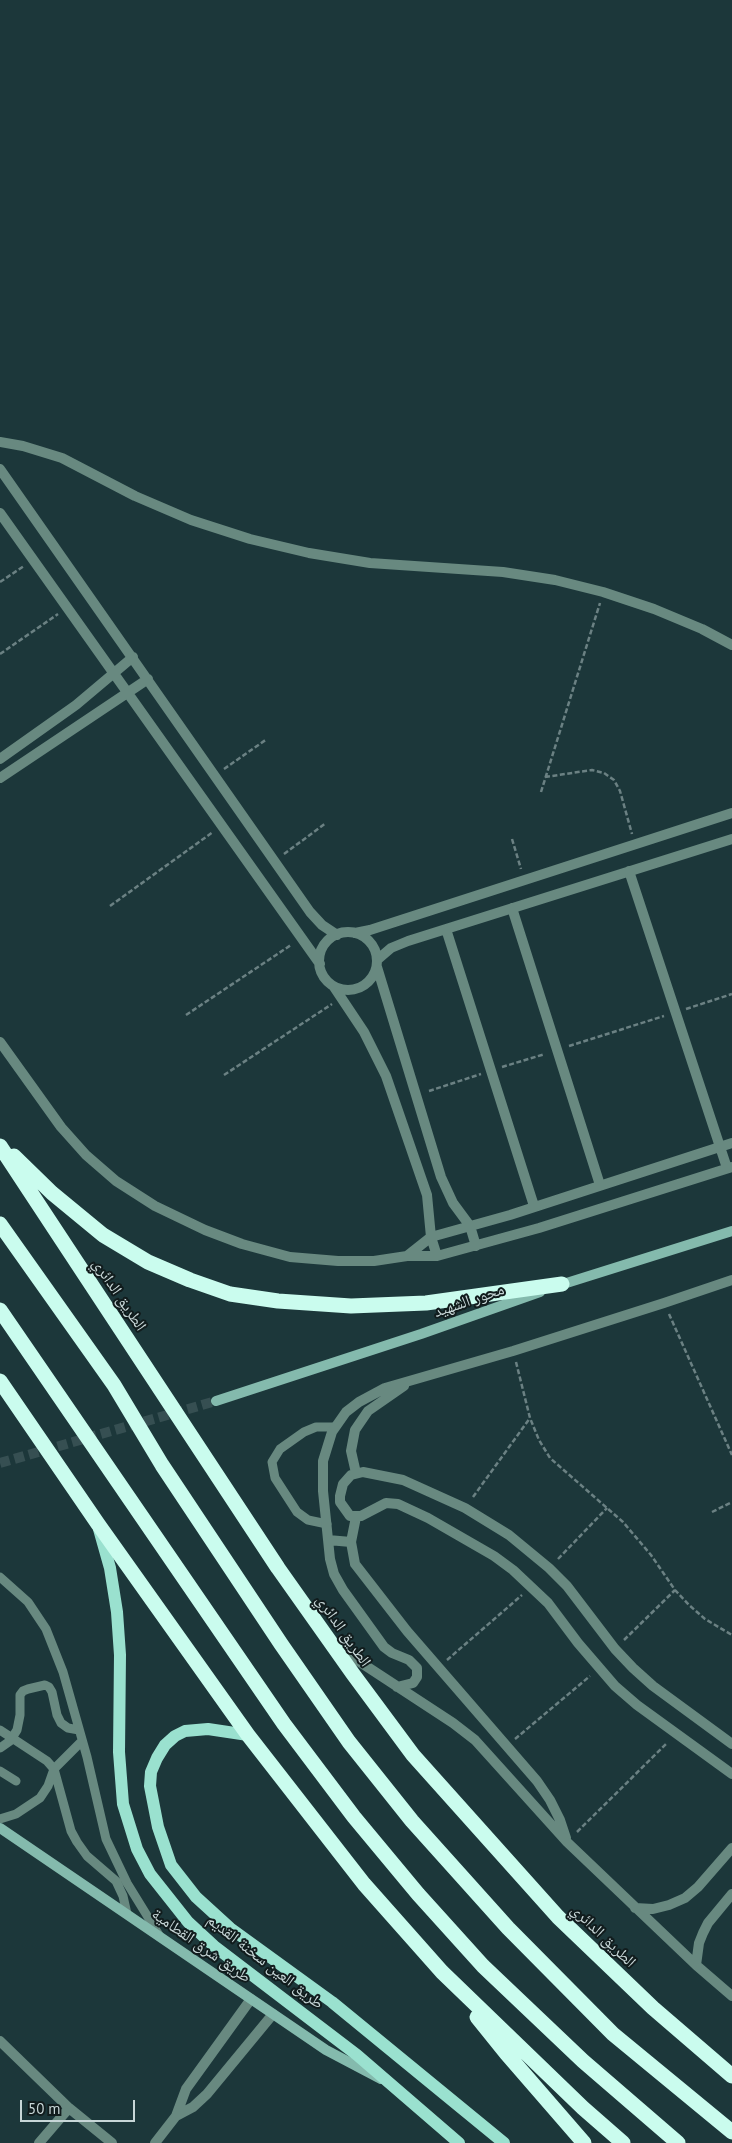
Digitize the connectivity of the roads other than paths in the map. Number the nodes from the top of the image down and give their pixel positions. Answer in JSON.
{"nodes":[{"id":1,"x":0,"y":442,"type":"edge"},
{"id":2,"x":0,"y":469,"type":"edge"},
{"id":3,"x":0,"y":513,"type":"edge"},
{"id":4,"x":732,"y":645,"type":"edge"},
{"id":5,"x":133,"y":657,"type":"junction"},
{"id":6,"x":114,"y":672,"type":"junction"},
{"id":7,"x":148,"y":679,"type":"junction"},
{"id":8,"x":128,"y":694,"type":"junction"},
{"id":9,"x":0,"y":759,"type":"edge"},
{"id":10,"x":0,"y":778,"type":"edge"},
{"id":11,"x":732,"y":814,"type":"edge"},
{"id":12,"x":732,"y":839,"type":"edge"},
{"id":13,"x":629,"y":871,"type":"junction"},
{"id":14,"x":512,"y":908,"type":"junction"},
{"id":15,"x":446,"y":929,"type":"junction"},
{"id":16,"x":355,"y":933,"type":"junction"},
{"id":17,"x":337,"y":935,"type":"junction"},
{"id":18,"x":377,"y":963,"type":"junction"},
{"id":19,"x":320,"y":964,"type":"junction"},
{"id":20,"x":334,"y":987,"type":"junction"},
{"id":21,"x":0,"y":1042,"type":"edge"},
{"id":22,"x":0,"y":1142,"type":"edge"},
{"id":23,"x":732,"y":1143,"type":"edge"},
{"id":24,"x":0,"y":1146,"type":"edge"},
{"id":25,"x":720,"y":1147,"type":"junction"},
{"id":26,"x":730,"y":1167,"type":"edge"},
{"id":27,"x":600,"y":1185,"type":"junction"},
{"id":28,"x":534,"y":1206,"type":"junction"},
{"id":29,"x":0,"y":1224,"type":"edge"},
{"id":30,"x":470,"y":1226,"type":"junction"},
{"id":31,"x":732,"y":1231,"type":"edge"},
{"id":32,"x":431,"y":1237,"type":"junction"},
{"id":33,"x":476,"y":1246,"type":"junction"},
{"id":34,"x":407,"y":1256,"type":"junction"},
{"id":35,"x":436,"y":1256,"type":"junction"},
{"id":36,"x":732,"y":1280,"type":"edge"},
{"id":37,"x":562,"y":1284,"type":"junction"},
{"id":38,"x":0,"y":1310,"type":"edge"},
{"id":39,"x":413,"y":1380,"type":"junction"},
{"id":40,"x":0,"y":1381,"type":"edge"},
{"id":41,"x":216,"y":1401,"type":"tunnel mouth"},
{"id":42,"x":335,"y":1427,"type":"junction"},
{"id":43,"x":356,"y":1473,"type":"junction"},
{"id":44,"x":356,"y":1517,"type":"junction"},
{"id":45,"x":98,"y":1524,"type":"junction"},
{"id":46,"x":326,"y":1524,"type":"junction"},
{"id":47,"x":328,"y":1540,"type":"junction"},
{"id":48,"x":352,"y":1542,"type":"junction"},
{"id":49,"x":0,"y":1577,"type":"edge"},
{"id":50,"x":330,"y":1642,"type":"junction"},
{"id":51,"x":397,"y":1687,"type":"junction"},
{"id":52,"x":0,"y":1730,"type":"edge"},
{"id":53,"x":79,"y":1730,"type":"junction"},
{"id":54,"x":248,"y":1734,"type":"junction"},
{"id":55,"x":13,"y":1737,"type":"junction"},
{"id":56,"x":82,"y":1741,"type":"junction"},
{"id":57,"x":732,"y":1744,"type":"edge"},
{"id":58,"x":0,"y":1748,"type":"edge"},
{"id":59,"x":54,"y":1769,"type":"junction"},
{"id":60,"x":0,"y":1771,"type":"edge"},
{"id":61,"x":732,"y":1774,"type":"edge"},
{"id":62,"x":16,"y":1781,"type":"dead end"},
{"id":63,"x":0,"y":1818,"type":"edge"},
{"id":64,"x":0,"y":1828,"type":"edge"},
{"id":65,"x":567,"y":1842,"type":"junction"},
{"id":66,"x":732,"y":1848,"type":"edge"},
{"id":67,"x":732,"y":1894,"type":"edge"},
{"id":68,"x":635,"y":1908,"type":"junction"},
{"id":69,"x":127,"y":1914,"type":"junction"},
{"id":70,"x":159,"y":1935,"type":"junction"},
{"id":71,"x":696,"y":1965,"type":"junction"},
{"id":72,"x":442,"y":1972,"type":"junction"},
{"id":73,"x":732,"y":1996,"type":"edge"},
{"id":74,"x":250,"y":1999,"type":"junction"},
{"id":75,"x":273,"y":2014,"type":"junction"},
{"id":76,"x":0,"y":2041,"type":"edge"},
{"id":77,"x":732,"y":2076,"type":"edge"},
{"id":78,"x":388,"y":2082,"type":"junction"},
{"id":79,"x":69,"y":2108,"type":"junction"},
{"id":80,"x":176,"y":2116,"type":"junction"},
{"id":81,"x":732,"y":2132,"type":"edge"},
{"id":82,"x":39,"y":2143,"type":"edge"},
{"id":83,"x":112,"y":2143,"type":"edge"},
{"id":84,"x":155,"y":2143,"type":"edge"},
{"id":85,"x":458,"y":2143,"type":"edge"},
{"id":86,"x":504,"y":2143,"type":"edge"},
{"id":87,"x":584,"y":2143,"type":"edge"},
{"id":88,"x":623,"y":2143,"type":"edge"},
{"id":89,"x":678,"y":2143,"type":"edge"}],
"edges":[{"from":1,"to":4,"type":"street"},
{"from":2,"to":5,"type":"street"},
{"from":3,"to":6,"type":"street"},
{"from":5,"to":6,"type":"street"},
{"from":5,"to":7,"type":"street"},
{"from":6,"to":8,"type":"street"},
{"from":6,"to":9,"type":"street"},
{"from":7,"to":8,"type":"street"},
{"from":7,"to":17,"type":"street"},
{"from":8,"to":10,"type":"street"},
{"from":8,"to":19,"type":"street"},
{"from":11,"to":16,"type":"street"},
{"from":12,"to":13,"type":"street"},
{"from":13,"to":14,"type":"street"},
{"from":13,"to":25,"type":"street"},
{"from":14,"to":15,"type":"street"},
{"from":14,"to":27,"type":"street"},
{"from":15,"to":18,"type":"street"},
{"from":15,"to":28,"type":"street"},
{"from":16,"to":17,"type":"street"},
{"from":16,"to":18,"type":"street"},
{"from":17,"to":19,"type":"street"},
{"from":18,"to":20,"type":"street"},
{"from":18,"to":30,"type":"street"},
{"from":19,"to":20,"type":"street"},
{"from":20,"to":32,"type":"street"},
{"from":21,"to":34,"type":"street"},
{"from":22,"to":37,"type":"highway"},
{"from":23,"to":25,"type":"street"},
{"from":24,"to":50,"type":"highway","name":"الطريق الدائري"},
{"from":25,"to":26,"type":"street"},
{"from":25,"to":27,"type":"street"},
{"from":26,"to":33,"type":"street"},
{"from":27,"to":28,"type":"street"},
{"from":28,"to":30,"type":"street"},
{"from":29,"to":81,"type":"highway"},
{"from":30,"to":32,"type":"street"},
{"from":30,"to":33,"type":"street"},
{"from":31,"to":37,"type":"street","name":"محور الشهيد"},
{"from":32,"to":34,"type":"street"},
{"from":32,"to":35,"type":"street"},
{"from":33,"to":35,"type":"street"},
{"from":34,"to":35,"type":"street"},
{"from":36,"to":39,"type":"street"},
{"from":37,"to":41,"type":"street","name":"محور الشهيد"},
{"from":38,"to":89,"type":"highway"},
{"from":39,"to":42,"type":"street"},
{"from":39,"to":43,"type":"street"},
{"from":40,"to":45,"type":"highway"},
{"from":42,"to":46,"type":"street"},
{"from":42,"to":46,"type":"lane"},
{"from":43,"to":44,"type":"street"},
{"from":43,"to":57,"type":"street"},
{"from":44,"to":48,"type":"street"},
{"from":44,"to":61,"type":"street"},
{"from":45,"to":54,"type":"highway"},
{"from":45,"to":78,"type":"main road","name":"طريق العين سخنة القديم"},
{"from":46,"to":47,"type":"street"},
{"from":47,"to":48,"type":"street"},
{"from":47,"to":51,"type":"street"},
{"from":48,"to":65,"type":"street"},
{"from":49,"to":53,"type":"lane"},
{"from":50,"to":51,"type":"street"},
{"from":50,"to":77,"type":"highway","name":"الطريق الدائري"},
{"from":51,"to":65,"type":"street"},
{"from":52,"to":55,"type":"lane"},
{"from":53,"to":55,"type":"lane"},
{"from":53,"to":56,"type":"lane"},
{"from":54,"to":72,"type":"highway"},
{"from":54,"to":86,"type":"main road","name":"طريق العين سخنة القديم"},
{"from":55,"to":58,"type":"lane"},
{"from":55,"to":59,"type":"lane"},
{"from":56,"to":59,"type":"lane"},
{"from":56,"to":70,"type":"lane"},
{"from":59,"to":63,"type":"lane"},
{"from":59,"to":69,"type":"lane"},
{"from":60,"to":62,"type":"lane"},
{"from":64,"to":69,"type":"street","name":"طريق شرق القطامية"},
{"from":65,"to":68,"type":"street"},
{"from":66,"to":68,"type":"street"},
{"from":67,"to":71,"type":"street"},
{"from":68,"to":71,"type":"street"},
{"from":69,"to":70,"type":"street","name":"طريق شرق القطامية"},
{"from":70,"to":74,"type":"street","name":"طريق شرق القطامية"},
{"from":71,"to":73,"type":"street"},
{"from":72,"to":87,"type":"highway"},
{"from":72,"to":88,"type":"highway"},
{"from":74,"to":75,"type":"street","name":"طريق شرق القطامية"},
{"from":74,"to":80,"type":"street"},
{"from":75,"to":78,"type":"street","name":"طريق شرق القطامية"},
{"from":75,"to":80,"type":"street"},
{"from":76,"to":79,"type":"street"},
{"from":78,"to":85,"type":"main road","name":"طريق العين سخنة القديم"},
{"from":79,"to":82,"type":"street"},
{"from":79,"to":83,"type":"street"},
{"from":80,"to":84,"type":"street"}]}
